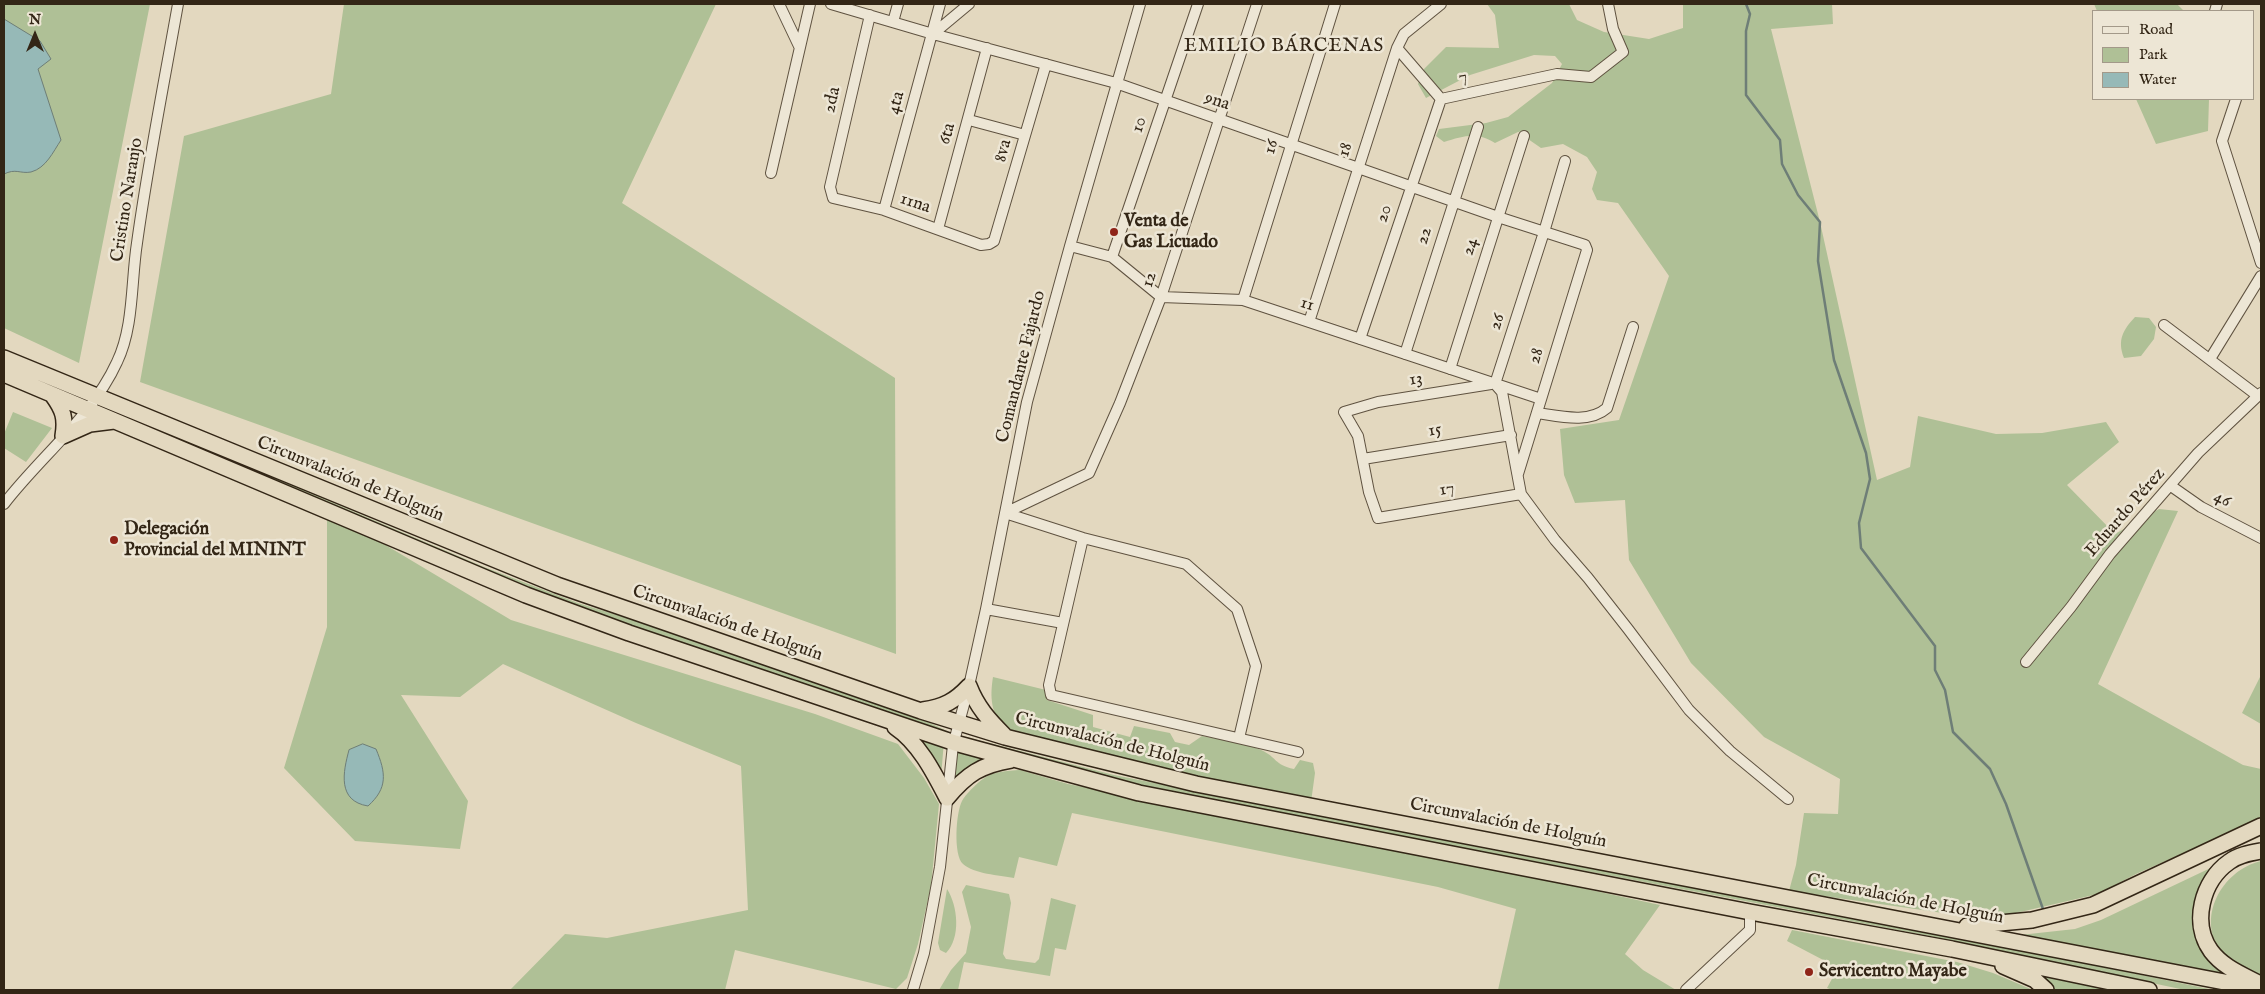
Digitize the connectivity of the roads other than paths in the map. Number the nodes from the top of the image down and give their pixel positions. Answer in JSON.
{"nodes":[{"id":1,"x":178,"y":4,"type":"edge"},
{"id":2,"x":779,"y":4,"type":"edge"},
{"id":3,"x":810,"y":4,"type":"edge"},
{"id":4,"x":831,"y":4,"type":"edge"},
{"id":5,"x":898,"y":4,"type":"edge"},
{"id":6,"x":940,"y":4,"type":"edge"},
{"id":7,"x":969,"y":4,"type":"edge"},
{"id":8,"x":1140,"y":4,"type":"edge"},
{"id":9,"x":1198,"y":4,"type":"edge"},
{"id":10,"x":1257,"y":4,"type":"edge"},
{"id":11,"x":1335,"y":4,"type":"edge"},
{"id":12,"x":1441,"y":4,"type":"edge"},
{"id":13,"x":1608,"y":4,"type":"edge"},
{"id":14,"x":870,"y":15,"type":"junction"},
{"id":15,"x":893,"y":22,"type":"junction"},
{"id":16,"x":932,"y":34,"type":"junction"},
{"id":17,"x":799,"y":46,"type":"junction"},
{"id":18,"x":987,"y":48,"type":"junction"},
{"id":19,"x":1397,"y":48,"type":"junction"},
{"id":20,"x":1046,"y":64,"type":"junction"},
{"id":21,"x":1116,"y":83,"type":"junction"},
{"id":22,"x":1441,"y":99,"type":"junction"},
{"id":23,"x":2236,"y":100,"type":"edge"},
{"id":24,"x":1165,"y":101,"type":"junction"},
{"id":25,"x":969,"y":120,"type":"junction"},
{"id":26,"x":1219,"y":120,"type":"junction"},
{"id":27,"x":1478,"y":128,"type":"dead end"},
{"id":28,"x":1025,"y":135,"type":"junction"},
{"id":29,"x":1524,"y":136,"type":"dead end"},
{"id":30,"x":1290,"y":144,"type":"junction"},
{"id":31,"x":1565,"y":161,"type":"dead end"},
{"id":32,"x":1358,"y":168,"type":"junction"},
{"id":33,"x":770,"y":173,"type":"dead end"},
{"id":34,"x":1411,"y":186,"type":"junction"},
{"id":35,"x":831,"y":193,"type":"joint"},
{"id":36,"x":1453,"y":201,"type":"junction"},
{"id":37,"x":884,"y":210,"type":"junction"},
{"id":38,"x":1498,"y":217,"type":"junction"},
{"id":39,"x":938,"y":229,"type":"junction"},
{"id":40,"x":1544,"y":232,"type":"junction"},
{"id":41,"x":989,"y":244,"type":"joint"},
{"id":42,"x":1070,"y":246,"type":"junction"},
{"id":43,"x":1587,"y":248,"type":"joint"},
{"id":44,"x":1112,"y":257,"type":"junction"},
{"id":45,"x":2261,"y":263,"type":"edge"},
{"id":46,"x":2261,"y":276,"type":"edge"},
{"id":47,"x":1161,"y":297,"type":"junction"},
{"id":48,"x":1243,"y":300,"type":"junction"},
{"id":49,"x":1308,"y":322,"type":"junction"},
{"id":50,"x":2164,"y":325,"type":"dead end"},
{"id":51,"x":1633,"y":327,"type":"dead end"},
{"id":52,"x":1360,"y":339,"type":"junction"},
{"id":53,"x":1405,"y":354,"type":"junction"},
{"id":54,"x":4,"y":358,"type":"edge"},
{"id":55,"x":2210,"y":359,"type":"junction"},
{"id":56,"x":1450,"y":369,"type":"junction"},
{"id":57,"x":4,"y":374,"type":"edge"},
{"id":58,"x":1495,"y":384,"type":"junction"},
{"id":59,"x":2260,"y":394,"type":"edge"},
{"id":60,"x":53,"y":396,"type":"junction"},
{"id":61,"x":97,"y":397,"type":"junction"},
{"id":62,"x":1541,"y":399,"type":"junction"},
{"id":63,"x":86,"y":409,"type":"junction"},
{"id":64,"x":1537,"y":412,"type":"junction"},
{"id":65,"x":115,"y":421,"type":"junction"},
{"id":66,"x":1512,"y":435,"type":"junction"},
{"id":67,"x":63,"y":436,"type":"junction"},
{"id":68,"x":1363,"y":459,"type":"junction"},
{"id":69,"x":1518,"y":474,"type":"junction"},
{"id":70,"x":2171,"y":486,"type":"junction"},
{"id":71,"x":1521,"y":494,"type":"junction"},
{"id":72,"x":4,"y":504,"type":"edge"},
{"id":73,"x":1005,"y":512,"type":"junction"},
{"id":74,"x":1083,"y":538,"type":"junction"},
{"id":75,"x":2261,"y":538,"type":"edge"},
{"id":76,"x":986,"y":609,"type":"junction"},
{"id":77,"x":1063,"y":623,"type":"junction"},
{"id":78,"x":2026,"y":662,"type":"dead end"},
{"id":79,"x":969,"y":686,"type":"junction"},
{"id":80,"x":920,"y":711,"type":"junction"},
{"id":81,"x":885,"y":720,"type":"junction"},
{"id":82,"x":958,"y":722,"type":"junction"},
{"id":83,"x":1005,"y":737,"type":"junction"},
{"id":84,"x":1239,"y":738,"type":"junction"},
{"id":85,"x":955,"y":743,"type":"junction"},
{"id":86,"x":1298,"y":752,"type":"dead end"},
{"id":87,"x":1014,"y":759,"type":"junction"},
{"id":88,"x":947,"y":798,"type":"junction"},
{"id":89,"x":1788,"y":799,"type":"dead end"},
{"id":90,"x":2261,"y":826,"type":"edge"},
{"id":91,"x":2261,"y":852,"type":"edge"},
{"id":92,"x":1750,"y":912,"type":"junction"},
{"id":93,"x":1950,"y":927,"type":"junction"},
{"id":94,"x":1952,"y":949,"type":"junction"},
{"id":95,"x":2261,"y":987,"type":"edge"},
{"id":96,"x":913,"y":990,"type":"edge"},
{"id":97,"x":1686,"y":990,"type":"edge"},
{"id":98,"x":2046,"y":990,"type":"edge"},
{"id":99,"x":2149,"y":990,"type":"edge"}],
"edges":[{"from":1,"to":61,"type":"street","name":"Cristino Naranjo"},
{"from":2,"to":17,"type":"street"},
{"from":3,"to":17,"type":"street"},
{"from":4,"to":14,"type":"street","name":"9na"},
{"from":5,"to":15,"type":"street"},
{"from":6,"to":16,"type":"street","name":"4ta"},
{"from":7,"to":16,"type":"street"},
{"from":8,"to":21,"type":"street","name":"Comandante Fajardo"},
{"from":9,"to":24,"type":"street","name":"10"},
{"from":10,"to":26,"type":"street","name":"12"},
{"from":11,"to":30,"type":"street","name":"16"},
{"from":12,"to":19,"type":"street","name":"18"},
{"from":13,"to":22,"type":"street","name":"7"},
{"from":14,"to":15,"type":"street","name":"9na"},
{"from":14,"to":35,"type":"street","name":"2da"},
{"from":15,"to":16,"type":"street","name":"9na"},
{"from":16,"to":18,"type":"street","name":"9na"},
{"from":16,"to":37,"type":"street","name":"4ta"},
{"from":17,"to":33,"type":"street"},
{"from":18,"to":20,"type":"street","name":"9na"},
{"from":18,"to":25,"type":"street","name":"6ta"},
{"from":19,"to":22,"type":"street","name":"7"},
{"from":19,"to":32,"type":"street","name":"18"},
{"from":20,"to":21,"type":"street","name":"9na"},
{"from":20,"to":28,"type":"street","name":"8va"},
{"from":21,"to":24,"type":"street","name":"9na"},
{"from":21,"to":42,"type":"street","name":"Comandante Fajardo"},
{"from":22,"to":34,"type":"street","name":"20"},
{"from":23,"to":45,"type":"street"},
{"from":24,"to":26,"type":"street","name":"9na"},
{"from":24,"to":44,"type":"street","name":"10"},
{"from":25,"to":28,"type":"street"},
{"from":25,"to":39,"type":"street","name":"6ta"},
{"from":26,"to":30,"type":"street","name":"9na"},
{"from":26,"to":47,"type":"street","name":"12"},
{"from":27,"to":36,"type":"street","name":"22"},
{"from":28,"to":41,"type":"street","name":"8va"},
{"from":29,"to":38,"type":"street","name":"24"},
{"from":30,"to":32,"type":"street","name":"9na"},
{"from":30,"to":48,"type":"street","name":"16"},
{"from":31,"to":40,"type":"street","name":"26"},
{"from":32,"to":34,"type":"street","name":"9na"},
{"from":32,"to":49,"type":"street","name":"18"},
{"from":34,"to":36,"type":"street","name":"9na"},
{"from":34,"to":52,"type":"street","name":"20"},
{"from":35,"to":37,"type":"street","name":"11na"},
{"from":36,"to":38,"type":"street","name":"9na"},
{"from":36,"to":53,"type":"street","name":"22"},
{"from":37,"to":39,"type":"street","name":"11na"},
{"from":38,"to":40,"type":"street","name":"9na"},
{"from":38,"to":56,"type":"street","name":"24"},
{"from":39,"to":41,"type":"street","name":"11na"},
{"from":40,"to":43,"type":"street","name":"9na"},
{"from":40,"to":58,"type":"street","name":"26"},
{"from":42,"to":44,"type":"street"},
{"from":42,"to":73,"type":"street","name":"Comandante Fajardo"},
{"from":43,"to":62,"type":"street","name":"28"},
{"from":44,"to":47,"type":"street"},
{"from":46,"to":55,"type":"street"},
{"from":47,"to":48,"type":"street","name":"11"},
{"from":47,"to":73,"type":"street","name":"12"},
{"from":48,"to":49,"type":"street","name":"11"},
{"from":49,"to":52,"type":"street","name":"11"},
{"from":50,"to":55,"type":"street"},
{"from":51,"to":64,"type":"street"},
{"from":52,"to":53,"type":"street","name":"11"},
{"from":53,"to":56,"type":"street","name":"11"},
{"from":54,"to":61,"type":"highway","name":"Circunvalación de Holguín"},
{"from":55,"to":59,"type":"street"},
{"from":56,"to":58,"type":"street","name":"11"},
{"from":57,"to":60,"type":"highway","name":"Circunvalación de Holguín"},
{"from":58,"to":62,"type":"street","name":"11"},
{"from":58,"to":66,"type":"street"},
{"from":58,"to":68,"type":"street","name":"13"},
{"from":59,"to":70,"type":"street","name":"Eduardo Pérez"},
{"from":60,"to":63,"type":"highway","name":"Circunvalación de Holguín"},
{"from":60,"to":67,"type":"highway"},
{"from":61,"to":63,"type":"street","name":"Cristino Naranjo"},
{"from":61,"to":80,"type":"highway","name":"Circunvalación de Holguín"},
{"from":62,"to":64,"type":"street","name":"28"},
{"from":63,"to":65,"type":"highway","name":"Circunvalación de Holguín"},
{"from":63,"to":67,"type":"street","name":"Cristino Naranjo"},
{"from":64,"to":69,"type":"street","name":"28"},
{"from":65,"to":67,"type":"highway"},
{"from":65,"to":81,"type":"highway","name":"Circunvalación de Holguín"},
{"from":66,"to":68,"type":"street","name":"15"},
{"from":66,"to":69,"type":"street"},
{"from":67,"to":72,"type":"street","name":"Cristino Naranjo"},
{"from":68,"to":71,"type":"street","name":"17"},
{"from":69,"to":71,"type":"street"},
{"from":70,"to":75,"type":"street","name":"46"},
{"from":70,"to":78,"type":"street","name":"Eduardo Pérez"},
{"from":71,"to":89,"type":"street"},
{"from":73,"to":74,"type":"street"},
{"from":73,"to":76,"type":"street","name":"Comandante Fajardo"},
{"from":74,"to":77,"type":"street"},
{"from":74,"to":84,"type":"street"},
{"from":76,"to":77,"type":"street"},
{"from":76,"to":79,"type":"street","name":"Comandante Fajardo"},
{"from":77,"to":84,"type":"street"},
{"from":79,"to":80,"type":"highway"},
{"from":79,"to":82,"type":"street","name":"Comandante Fajardo"},
{"from":79,"to":83,"type":"highway"},
{"from":80,"to":82,"type":"highway","name":"Circunvalación de Holguín"},
{"from":81,"to":85,"type":"highway","name":"Circunvalación de Holguín"},
{"from":81,"to":88,"type":"highway"},
{"from":82,"to":83,"type":"highway","name":"Circunvalación de Holguín"},
{"from":82,"to":85,"type":"street","name":"Comandante Fajardo"},
{"from":83,"to":93,"type":"highway","name":"Circunvalación de Holguín"},
{"from":84,"to":86,"type":"street"},
{"from":85,"to":87,"type":"highway","name":"Circunvalación de Holguín"},
{"from":85,"to":88,"type":"street","name":"Comandante Fajardo"},
{"from":87,"to":88,"type":"highway"},
{"from":87,"to":92,"type":"highway","name":"Circunvalación de Holguín"},
{"from":88,"to":96,"type":"street","name":"Comandante Fajardo"},
{"from":90,"to":93,"type":"highway"},
{"from":91,"to":95,"type":"highway"},
{"from":92,"to":94,"type":"highway","name":"Circunvalación de Holguín"},
{"from":92,"to":97,"type":"street"},
{"from":93,"to":95,"type":"highway","name":"Circunvalación de Holguín"},
{"from":94,"to":98,"type":"highway"},
{"from":94,"to":99,"type":"highway","name":"Circunvalación de Holguín"}]}
